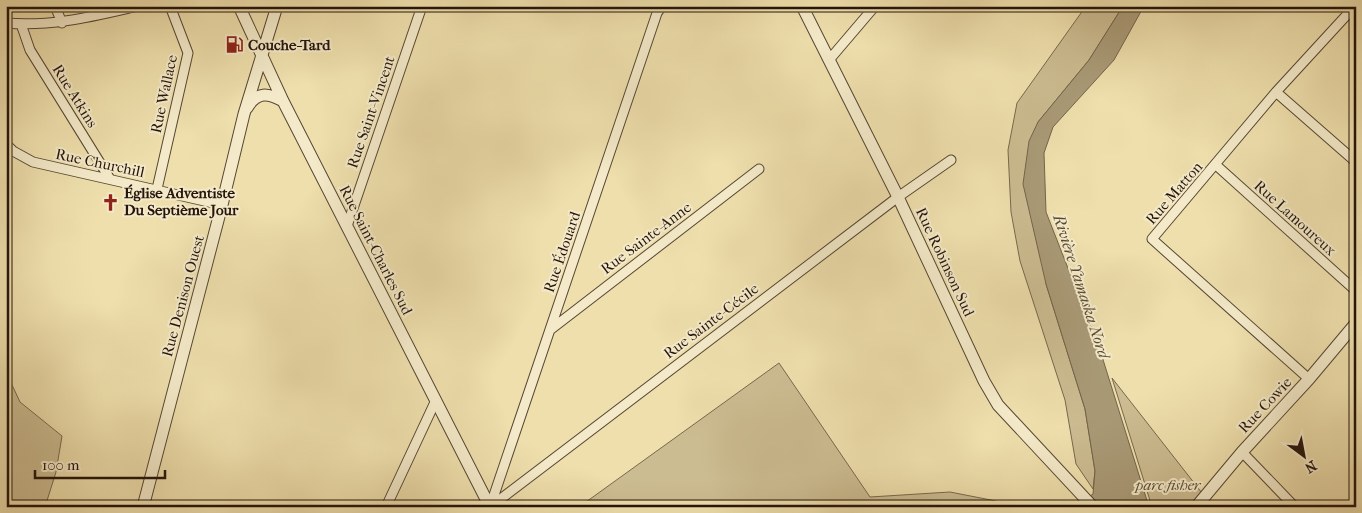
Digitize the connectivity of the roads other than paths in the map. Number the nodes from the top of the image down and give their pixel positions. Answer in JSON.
{"nodes":[{"id":1,"x":55,"y":6,"type":"edge"},
{"id":2,"x":138,"y":6,"type":"edge"},
{"id":3,"x":170,"y":6,"type":"edge"},
{"id":4,"x":239,"y":6,"type":"edge"},
{"id":5,"x":277,"y":6,"type":"edge"},
{"id":6,"x":422,"y":6,"type":"edge"},
{"id":7,"x":662,"y":6,"type":"edge"},
{"id":8,"x":802,"y":6,"type":"edge"},
{"id":9,"x":875,"y":6,"type":"edge"},
{"id":10,"x":1355,"y":6,"type":"edge"},
{"id":11,"x":6,"y":23,"type":"edge"},
{"id":12,"x":62,"y":23,"type":"junction"},
{"id":13,"x":21,"y":24,"type":"junction"},
{"id":14,"x":262,"y":55,"type":"junction"},
{"id":15,"x":829,"y":60,"type":"junction"},
{"id":16,"x":1276,"y":92,"type":"junction"},
{"id":17,"x":284,"y":101,"type":"junction"},
{"id":18,"x":244,"y":114,"type":"junction"},
{"id":19,"x":6,"y":144,"type":"edge"},
{"id":20,"x":951,"y":160,"type":"dead end"},
{"id":21,"x":1356,"y":162,"type":"edge"},
{"id":22,"x":1216,"y":166,"type":"junction"},
{"id":23,"x":759,"y":169,"type":"dead end"},
{"id":24,"x":110,"y":179,"type":"junction"},
{"id":25,"x":157,"y":189,"type":"junction"},
{"id":26,"x":898,"y":197,"type":"junction"},
{"id":27,"x":222,"y":205,"type":"junction"},
{"id":28,"x":347,"y":226,"type":"junction"},
{"id":29,"x":1356,"y":292,"type":"edge"},
{"id":30,"x":1356,"y":323,"type":"edge"},
{"id":31,"x":550,"y":330,"type":"junction"},
{"id":32,"x":1310,"y":379,"type":"junction"},
{"id":33,"x":436,"y":400,"type":"junction"},
{"id":34,"x":1242,"y":452,"type":"junction"},
{"id":35,"x":143,"y":507,"type":"edge"},
{"id":36,"x":386,"y":507,"type":"edge"},
{"id":37,"x":490,"y":507,"type":"edge"},
{"id":38,"x":1093,"y":507,"type":"edge"},
{"id":39,"x":1196,"y":507,"type":"edge"},
{"id":40,"x":1295,"y":507,"type":"edge"}],
"edges":[{"from":1,"to":12,"type":"street"},
{"from":2,"to":12,"type":"street"},
{"from":3,"to":25,"type":"street","name":"Rue Wallace"},
{"from":4,"to":14,"type":"street","name":"Rue Saint-Charles Sud"},
{"from":5,"to":14,"type":"street","name":"Rue Denison Ouest"},
{"from":6,"to":28,"type":"street","name":"Rue Saint-Vincent"},
{"from":7,"to":31,"type":"street","name":"Rue Édouard"},
{"from":8,"to":15,"type":"street","name":"Rue Robinson Sud"},
{"from":9,"to":15,"type":"street"},
{"from":10,"to":16,"type":"street","name":"Rue Matton"},
{"from":11,"to":13,"type":"street"},
{"from":12,"to":13,"type":"street"},
{"from":13,"to":24,"type":"street","name":"Rue Atkins"},
{"from":14,"to":17,"type":"street","name":"Rue Saint-Charles Sud"},
{"from":14,"to":18,"type":"street","name":"Rue Denison Ouest"},
{"from":15,"to":26,"type":"street","name":"Rue Robinson Sud"},
{"from":16,"to":21,"type":"street"},
{"from":16,"to":22,"type":"street","name":"Rue Matton"},
{"from":17,"to":18,"type":"street"},
{"from":17,"to":28,"type":"street","name":"Rue Saint-Charles Sud"},
{"from":18,"to":27,"type":"street","name":"Rue Denison Ouest"},
{"from":19,"to":24,"type":"street","name":"Rue Churchill"},
{"from":20,"to":26,"type":"street","name":"Rue Sainte-Cécile"},
{"from":22,"to":29,"type":"street","name":"Rue Lamoureux"},
{"from":22,"to":32,"type":"street","name":"Rue Matton"},
{"from":23,"to":31,"type":"street","name":"Rue Sainte-Anne"},
{"from":24,"to":25,"type":"street","name":"Rue Churchill"},
{"from":25,"to":27,"type":"street","name":"Rue Churchill"},
{"from":26,"to":37,"type":"street","name":"Rue Sainte-Cécile"},
{"from":26,"to":38,"type":"street","name":"Rue Robinson Sud"},
{"from":27,"to":35,"type":"street","name":"Rue Denison Ouest"},
{"from":28,"to":33,"type":"street","name":"Rue Saint-Charles Sud"},
{"from":30,"to":32,"type":"street","name":"Rue Cowie"},
{"from":31,"to":37,"type":"street","name":"Rue Édouard"},
{"from":32,"to":34,"type":"street","name":"Rue Cowie"},
{"from":33,"to":36,"type":"street"},
{"from":33,"to":37,"type":"street","name":"Rue Saint-Charles Sud"},
{"from":34,"to":39,"type":"street","name":"Rue Cowie"},
{"from":34,"to":40,"type":"street"}]}
